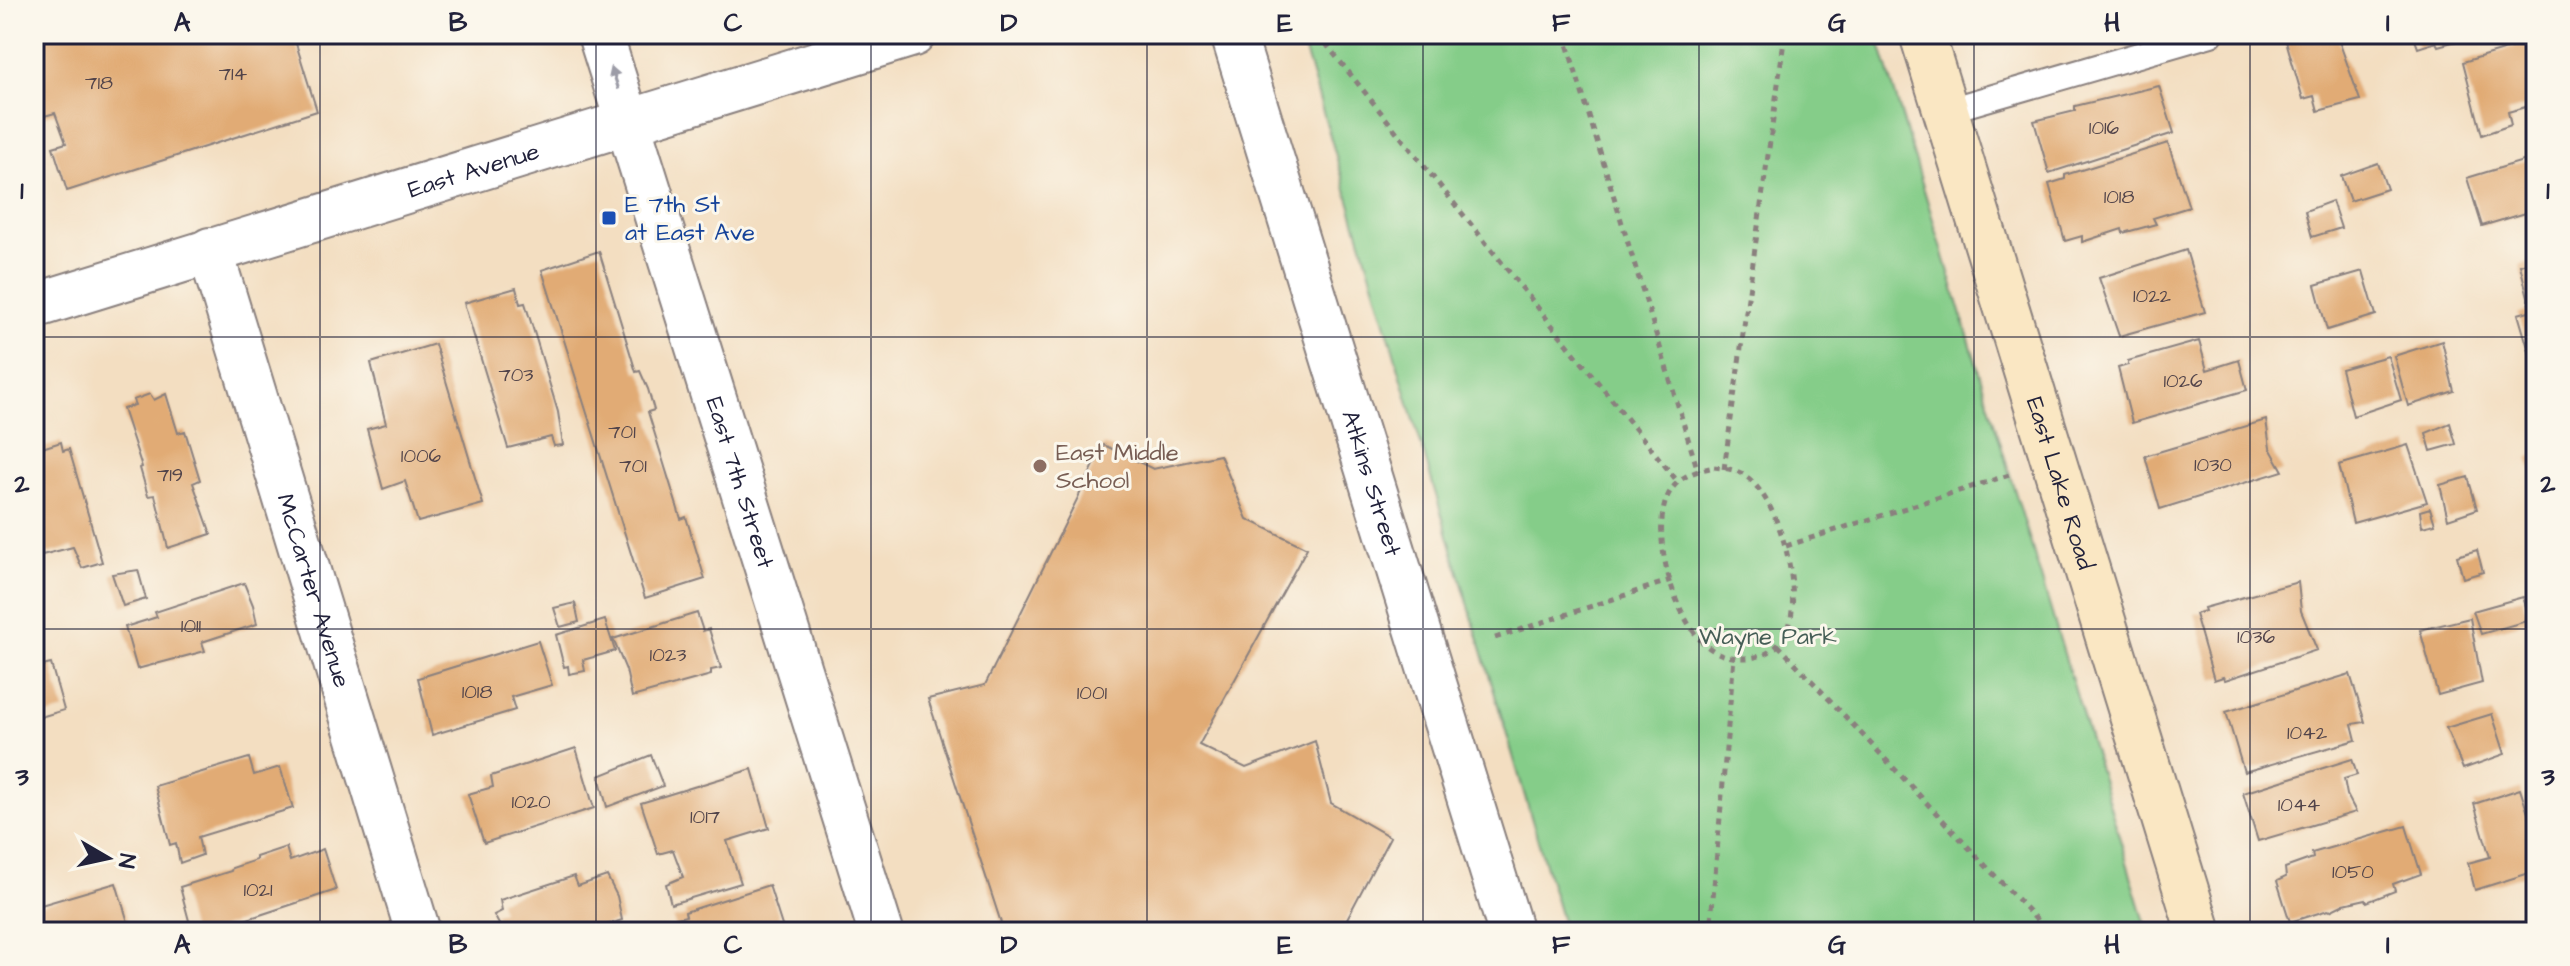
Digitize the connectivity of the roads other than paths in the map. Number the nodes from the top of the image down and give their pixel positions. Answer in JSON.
{"nodes":[{"id":1,"x":600,"y":34,"type":"edge"},
{"id":2,"x":913,"y":34,"type":"edge"},
{"id":3,"x":1233,"y":34,"type":"edge"},
{"id":4,"x":1922,"y":34,"type":"edge"},
{"id":5,"x":2211,"y":34,"type":"edge"},
{"id":6,"x":1945,"y":111,"type":"junction"},
{"id":7,"x":630,"y":122,"type":"junction"},
{"id":8,"x":210,"y":250,"type":"junction"},
{"id":9,"x":34,"y":306,"type":"edge"},
{"id":10,"x":418,"y":932,"type":"edge"},
{"id":11,"x":881,"y":932,"type":"edge"},
{"id":12,"x":1511,"y":932,"type":"edge"},
{"id":13,"x":2199,"y":932,"type":"edge"}],
"edges":[{"from":7,"to":1,"type":"street","name":"East 7th Street","one_way":true},
{"from":2,"to":7,"type":"street","name":"East Avenue"},
{"from":3,"to":12,"type":"street","name":"Atkins Street"},
{"from":4,"to":6,"type":"main road","name":"East Lake Road"},
{"from":5,"to":6,"type":"lane"},
{"from":6,"to":13,"type":"main road","name":"East Lake Road"},
{"from":7,"to":8,"type":"street","name":"East Avenue"},
{"from":7,"to":11,"type":"street","name":"East 7th Street"},
{"from":8,"to":9,"type":"street","name":"East Avenue"},
{"from":8,"to":10,"type":"street","name":"McCarter Avenue"}]}
